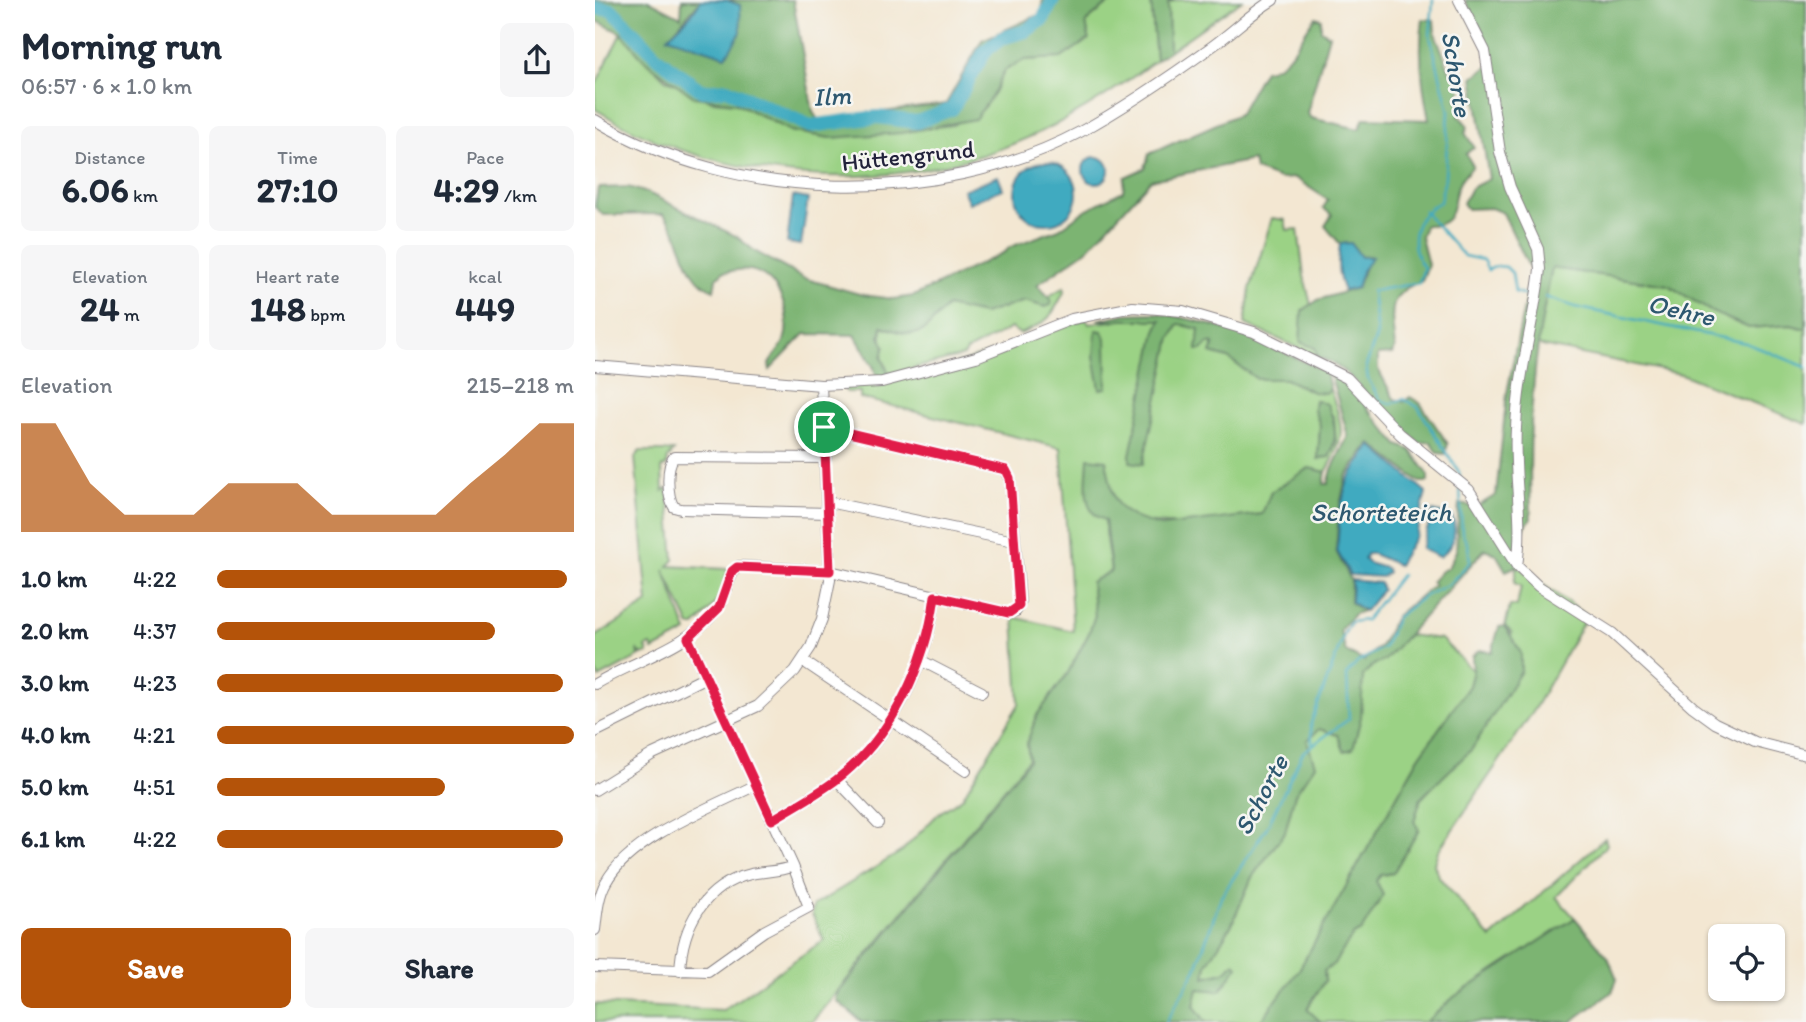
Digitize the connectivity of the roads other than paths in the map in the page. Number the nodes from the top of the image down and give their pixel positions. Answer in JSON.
{"nodes":[{"id":1,"x":1273,"y":0,"type":"edge"},
{"id":2,"x":1459,"y":0,"type":"edge"},
{"id":3,"x":595,"y":120,"type":"edge"},
{"id":4,"x":595,"y":366,"type":"edge"},
{"id":5,"x":821,"y":385,"type":"junction"},
{"id":6,"x":824,"y":427,"type":"junction"},
{"id":7,"x":826,"y":458,"type":"junction"},
{"id":8,"x":828,"y":502,"type":"junction"},
{"id":9,"x":828,"y":513,"type":"junction"},
{"id":10,"x":1014,"y":541,"type":"junction"},
{"id":11,"x":1517,"y":566,"type":"junction"},
{"id":12,"x":830,"y":571,"type":"junction"},
{"id":13,"x":935,"y":596,"type":"junction"},
{"id":14,"x":688,"y":638,"type":"junction"},
{"id":15,"x":803,"y":661,"type":"junction"},
{"id":16,"x":922,"y":661,"type":"junction"},
{"id":17,"x":706,"y":677,"type":"junction"},
{"id":18,"x":595,"y":684,"type":"edge"},
{"id":19,"x":982,"y":692,"type":"dead end"},
{"id":20,"x":889,"y":720,"type":"junction"},
{"id":21,"x":726,"y":722,"type":"junction"},
{"id":22,"x":595,"y":732,"type":"edge"},
{"id":23,"x":1806,"y":755,"type":"edge"},
{"id":24,"x":966,"y":771,"type":"dead end"},
{"id":25,"x":837,"y":780,"type":"junction"},
{"id":26,"x":756,"y":785,"type":"junction"},
{"id":27,"x":595,"y":790,"type":"edge"},
{"id":28,"x":772,"y":820,"type":"junction"},
{"id":29,"x":878,"y":823,"type":"dead end"},
{"id":30,"x":793,"y":866,"type":"junction"},
{"id":31,"x":595,"y":930,"type":"edge"},
{"id":32,"x":595,"y":967,"type":"edge"},
{"id":33,"x":680,"y":971,"type":"junction"}],
"edges":[{"from":1,"to":3,"type":"street","name":"Hüttengrund"},
{"from":2,"to":11,"type":"street"},
{"from":4,"to":5,"type":"street"},
{"from":5,"to":6,"type":"street"},
{"from":5,"to":11,"type":"street"},
{"from":6,"to":7,"type":"street"},
{"from":6,"to":10,"type":"street"},
{"from":7,"to":8,"type":"street"},
{"from":7,"to":9,"type":"street"},
{"from":8,"to":9,"type":"street"},
{"from":8,"to":10,"type":"street"},
{"from":9,"to":12,"type":"street"},
{"from":10,"to":13,"type":"street"},
{"from":11,"to":23,"type":"street"},
{"from":12,"to":13,"type":"street"},
{"from":12,"to":14,"type":"street"},
{"from":12,"to":15,"type":"street"},
{"from":13,"to":16,"type":"street"},
{"from":14,"to":17,"type":"street"},
{"from":14,"to":18,"type":"street"},
{"from":15,"to":20,"type":"street"},
{"from":15,"to":21,"type":"street"},
{"from":16,"to":19,"type":"street"},
{"from":16,"to":20,"type":"street"},
{"from":17,"to":21,"type":"street"},
{"from":17,"to":22,"type":"street"},
{"from":20,"to":24,"type":"street"},
{"from":20,"to":25,"type":"street"},
{"from":21,"to":26,"type":"street"},
{"from":21,"to":27,"type":"street"},
{"from":25,"to":28,"type":"street"},
{"from":25,"to":29,"type":"street"},
{"from":26,"to":28,"type":"street"},
{"from":26,"to":31,"type":"street"},
{"from":28,"to":30,"type":"street"},
{"from":30,"to":33,"type":"street"},
{"from":30,"to":33,"type":"street"},
{"from":32,"to":33,"type":"street"}]}
